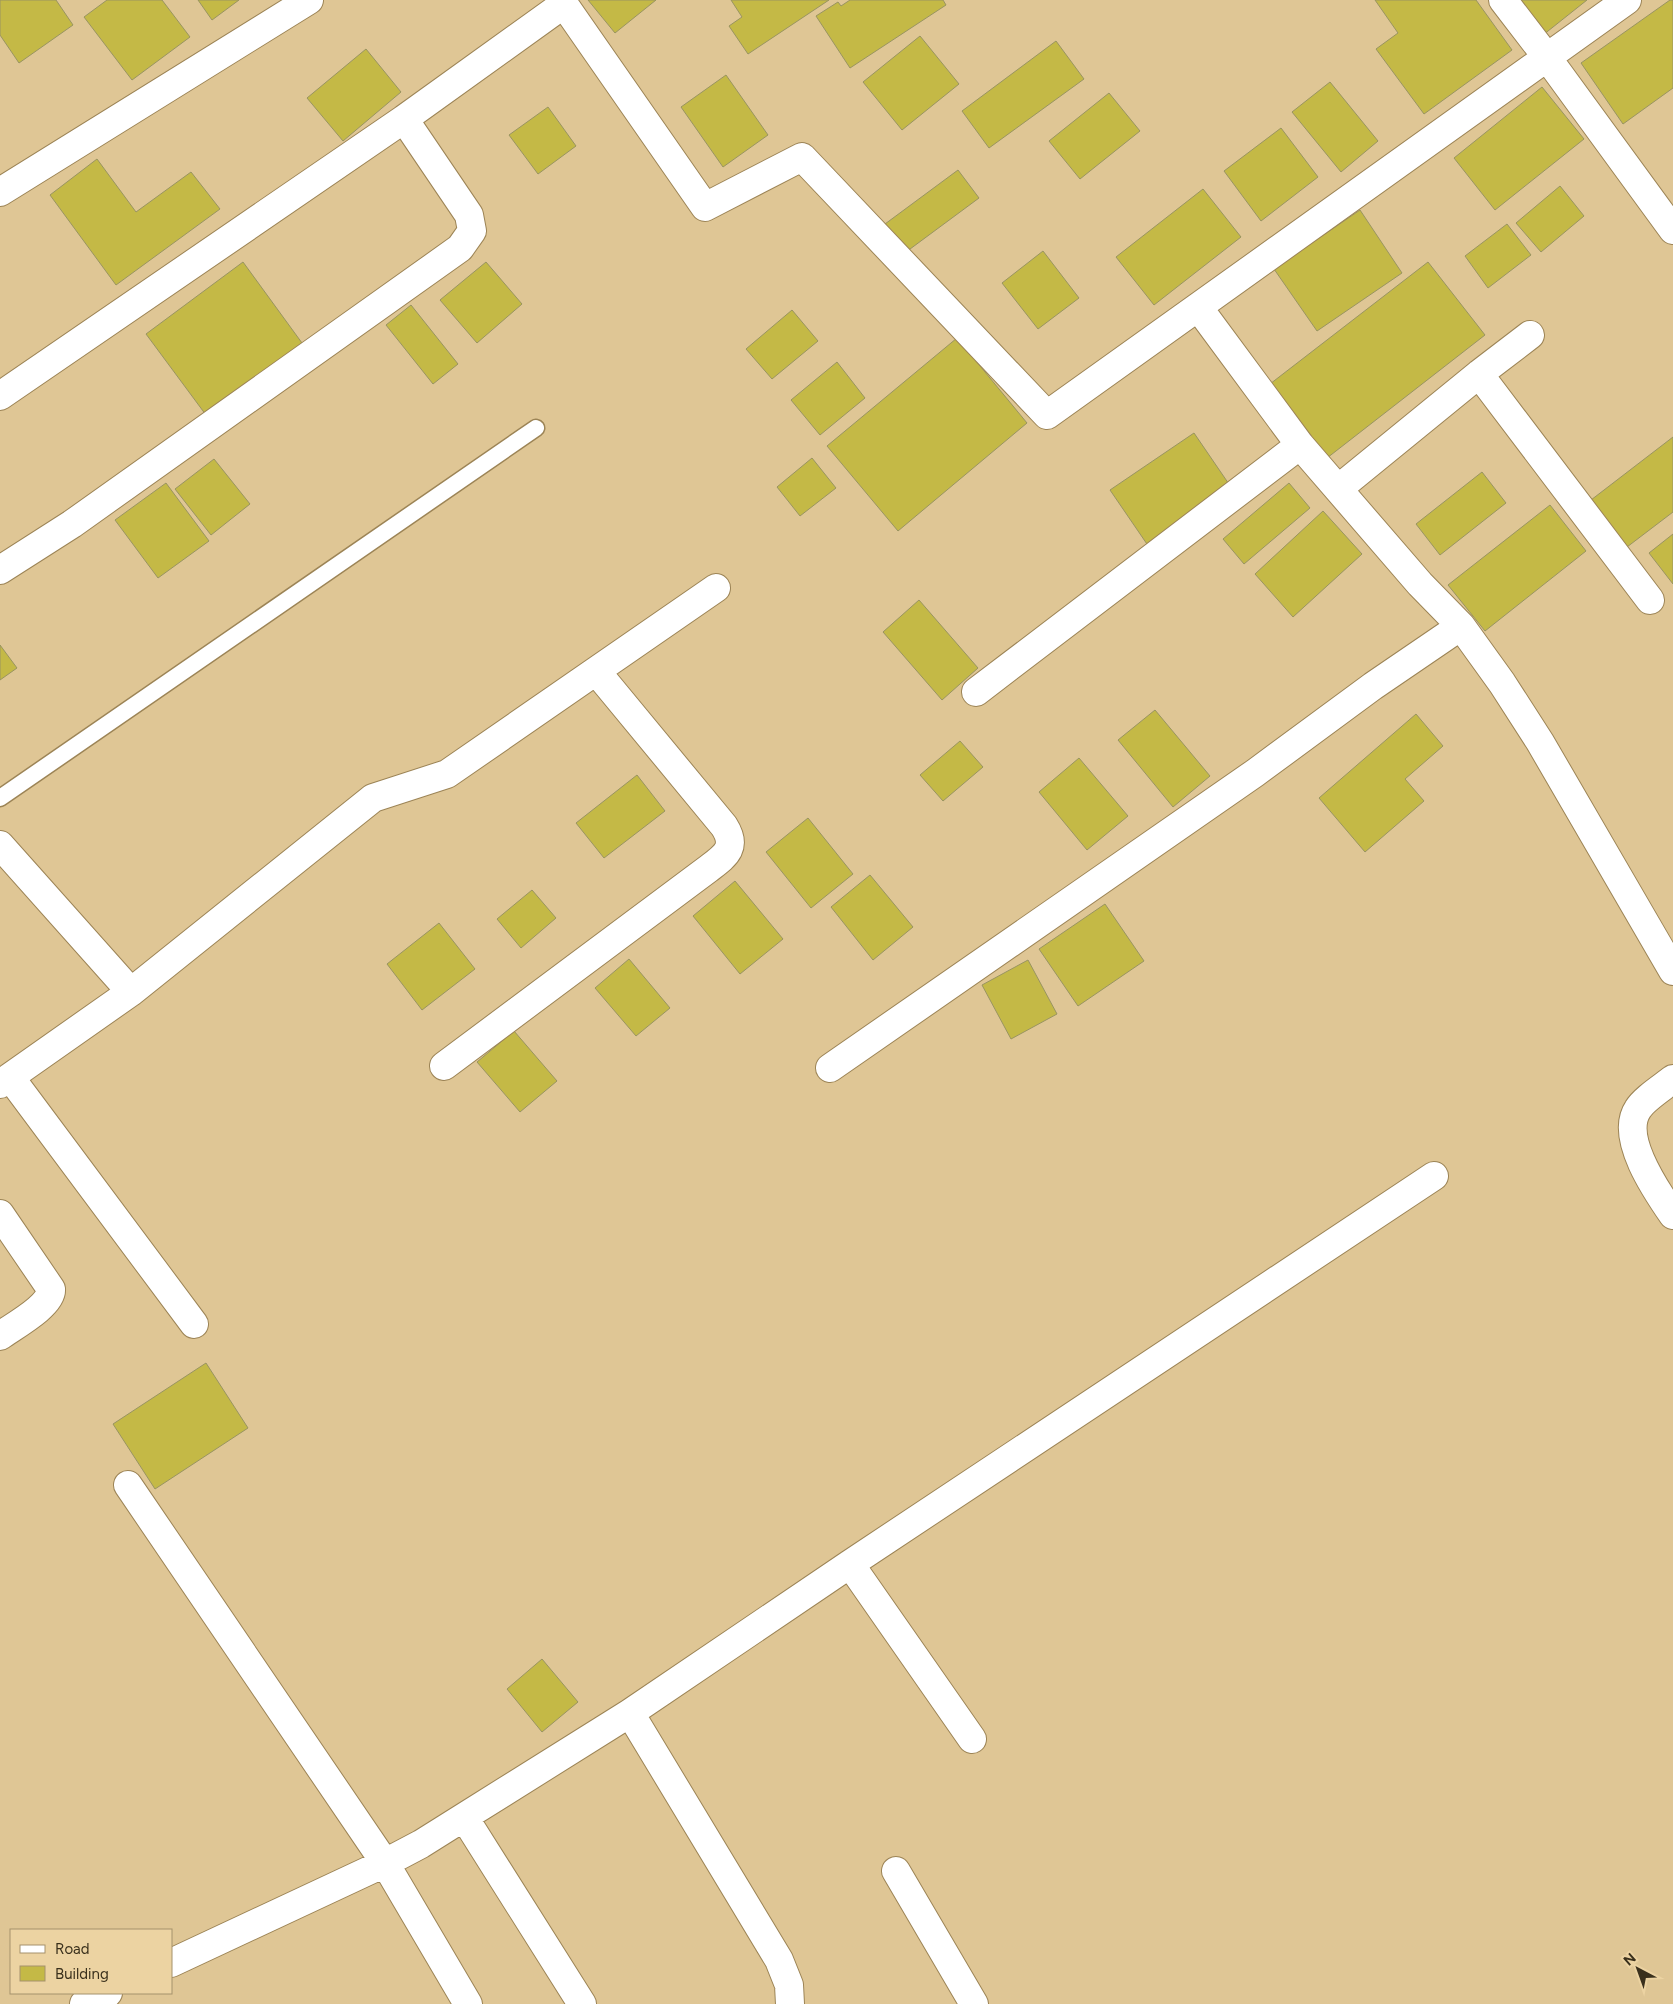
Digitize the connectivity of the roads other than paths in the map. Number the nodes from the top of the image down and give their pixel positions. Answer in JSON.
{"nodes":[{"id":1,"x":309,"y":0,"type":"edge"},
{"id":2,"x":1503,"y":0,"type":"edge"},
{"id":3,"x":1627,"y":0,"type":"edge"},
{"id":4,"x":563,"y":2,"type":"edge"},
{"id":5,"x":1546,"y":56,"type":"junction"},
{"id":6,"x":404,"y":119,"type":"junction"},
{"id":7,"x":0,"y":192,"type":"edge"},
{"id":8,"x":1673,"y":230,"type":"edge"},
{"id":9,"x":1198,"y":307,"type":"junction"},
{"id":10,"x":1530,"y":335,"type":"dead end"},
{"id":11,"x":1479,"y":374,"type":"junction"},
{"id":12,"x":0,"y":396,"type":"edge"},
{"id":13,"x":536,"y":428,"type":"dead end"},
{"id":14,"x":1300,"y":445,"type":"junction"},
{"id":15,"x":1338,"y":489,"type":"junction"},
{"id":16,"x":0,"y":570,"type":"edge"},
{"id":17,"x":716,"y":588,"type":"dead end"},
{"id":18,"x":1650,"y":600,"type":"dead end"},
{"id":19,"x":1461,"y":626,"type":"junction"},
{"id":20,"x":596,"y":671,"type":"junction"},
{"id":21,"x":976,"y":692,"type":"dead end"},
{"id":22,"x":0,"y":798,"type":"edge"},
{"id":23,"x":0,"y":845,"type":"edge"},
{"id":24,"x":1673,"y":971,"type":"edge"},
{"id":25,"x":131,"y":992,"type":"junction"},
{"id":26,"x":444,"y":1066,"type":"dead end"},
{"id":27,"x":830,"y":1068,"type":"dead end"},
{"id":28,"x":1673,"y":1079,"type":"edge"},
{"id":29,"x":5,"y":1081,"type":"edge"},
{"id":30,"x":1434,"y":1176,"type":"dead end"},
{"id":31,"x":0,"y":1214,"type":"edge"},
{"id":32,"x":1673,"y":1215,"type":"edge"},
{"id":33,"x":194,"y":1324,"type":"dead end"},
{"id":34,"x":0,"y":1336,"type":"edge"},
{"id":35,"x":128,"y":1485,"type":"dead end"},
{"id":36,"x":850,"y":1564,"type":"junction"},
{"id":37,"x":630,"y":1713,"type":"junction"},
{"id":38,"x":972,"y":1739,"type":"dead end"},
{"id":39,"x":464,"y":1817,"type":"junction"},
{"id":40,"x":385,"y":1863,"type":"junction"},
{"id":41,"x":896,"y":1871,"type":"dead end"},
{"id":42,"x":172,"y":1963,"type":"edge"},
{"id":43,"x":106,"y":1994,"type":"edge"},
{"id":44,"x":84,"y":2004,"type":"edge"},
{"id":45,"x":468,"y":2004,"type":"edge"},
{"id":46,"x":582,"y":2004,"type":"edge"},
{"id":47,"x":790,"y":2004,"type":"edge"},
{"id":48,"x":974,"y":2004,"type":"edge"}],
"edges":[{"from":1,"to":7,"type":"street"},
{"from":2,"to":5,"type":"street"},
{"from":3,"to":5,"type":"street"},
{"from":4,"to":6,"type":"street"},
{"from":4,"to":9,"type":"street"},
{"from":5,"to":8,"type":"street"},
{"from":5,"to":9,"type":"street"},
{"from":6,"to":12,"type":"street"},
{"from":6,"to":16,"type":"street"},
{"from":9,"to":14,"type":"street"},
{"from":10,"to":11,"type":"street"},
{"from":11,"to":15,"type":"street"},
{"from":11,"to":18,"type":"street"},
{"from":13,"to":22,"type":"lane"},
{"from":14,"to":15,"type":"street"},
{"from":14,"to":21,"type":"street"},
{"from":15,"to":19,"type":"street"},
{"from":17,"to":20,"type":"street"},
{"from":19,"to":24,"type":"street"},
{"from":19,"to":27,"type":"street"},
{"from":20,"to":25,"type":"street"},
{"from":20,"to":26,"type":"street"},
{"from":23,"to":25,"type":"street"},
{"from":25,"to":29,"type":"street"},
{"from":28,"to":32,"type":"street"},
{"from":29,"to":33,"type":"street"},
{"from":30,"to":36,"type":"street"},
{"from":31,"to":34,"type":"street"},
{"from":35,"to":40,"type":"street"},
{"from":36,"to":37,"type":"street"},
{"from":36,"to":38,"type":"street"},
{"from":37,"to":39,"type":"street"},
{"from":37,"to":47,"type":"street"},
{"from":39,"to":40,"type":"street"},
{"from":39,"to":46,"type":"street"},
{"from":40,"to":42,"type":"street"},
{"from":40,"to":45,"type":"street"},
{"from":41,"to":48,"type":"street"},
{"from":43,"to":44,"type":"street"}]}
